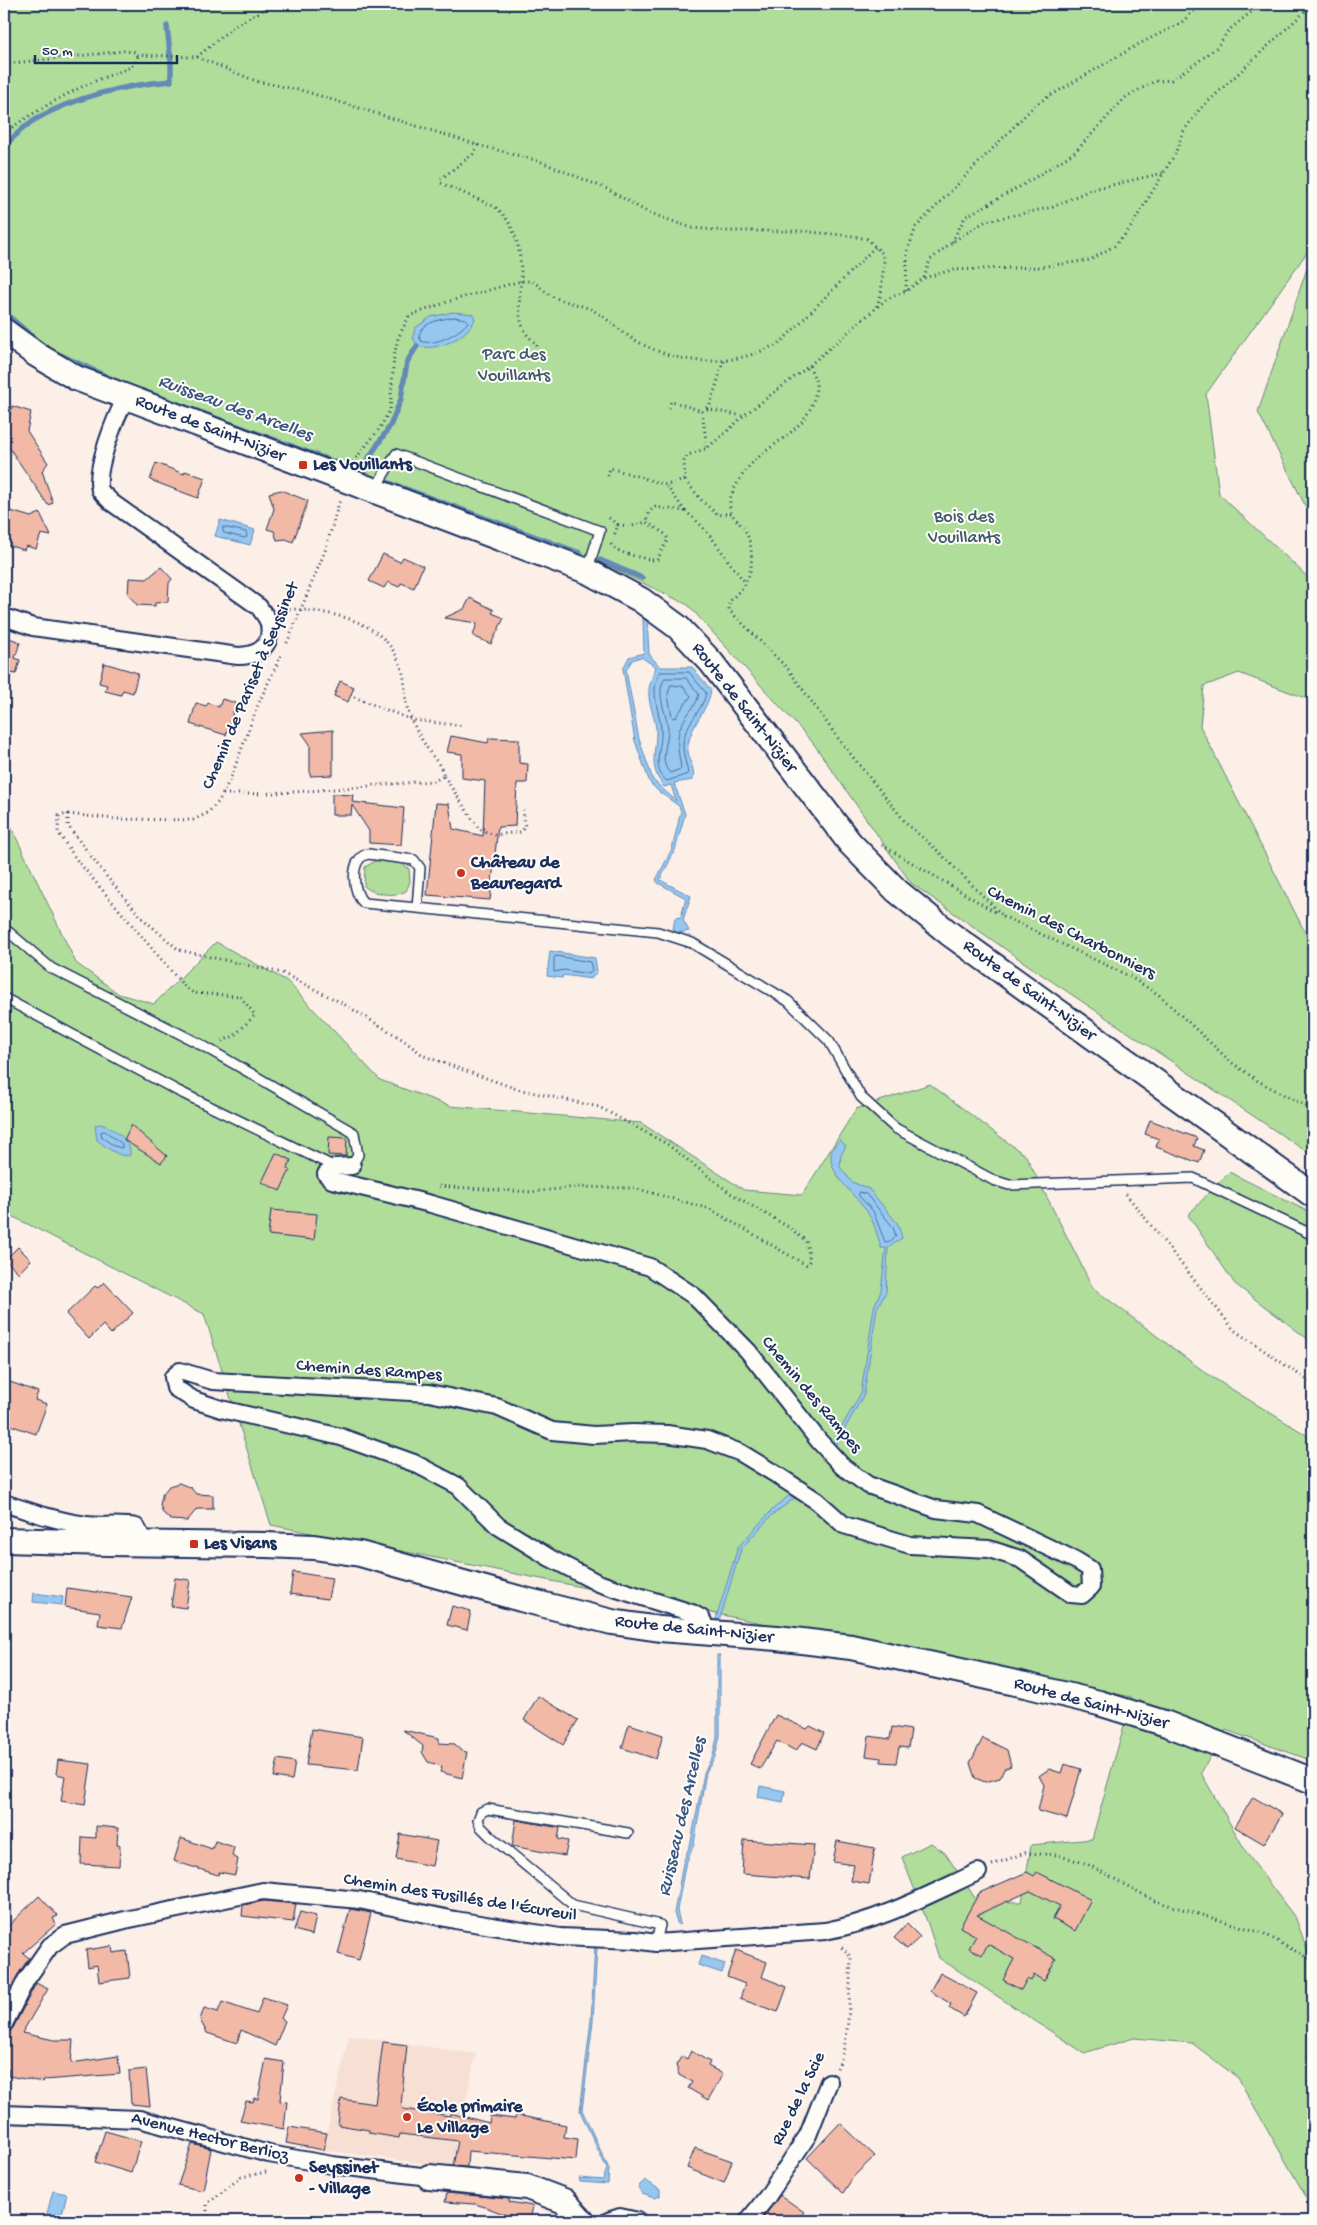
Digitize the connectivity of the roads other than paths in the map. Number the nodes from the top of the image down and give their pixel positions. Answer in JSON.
{"nodes":[{"id":1,"x":4,"y":331,"type":"edge"},
{"id":2,"x":126,"y":398,"type":"junction"},
{"id":3,"x":374,"y":490,"type":"junction"},
{"id":4,"x":587,"y":571,"type":"junction"},
{"id":5,"x":4,"y":617,"type":"edge"},
{"id":6,"x":417,"y":908,"type":"junction"},
{"id":7,"x":4,"y":928,"type":"edge"},
{"id":8,"x":4,"y":998,"type":"edge"},
{"id":9,"x":352,"y":1166,"type":"joint"},
{"id":10,"x":335,"y":1167,"type":"junction"},
{"id":11,"x":1313,"y":1196,"type":"edge"},
{"id":12,"x":1313,"y":1235,"type":"edge"},
{"id":13,"x":4,"y":1503,"type":"edge"},
{"id":14,"x":4,"y":1540,"type":"edge"},
{"id":15,"x":139,"y":1544,"type":"junction"},
{"id":16,"x":709,"y":1633,"type":"junction"},
{"id":17,"x":1313,"y":1781,"type":"edge"},
{"id":18,"x":628,"y":1833,"type":"dead end"},
{"id":19,"x":978,"y":1872,"type":"road end"},
{"id":20,"x":656,"y":1943,"type":"junction"},
{"id":21,"x":4,"y":2024,"type":"edge"},
{"id":22,"x":829,"y":2082,"type":"road end"},
{"id":23,"x":4,"y":2114,"type":"edge"},
{"id":24,"x":429,"y":2177,"type":"joint"},
{"id":25,"x":582,"y":2221,"type":"edge"},
{"id":26,"x":608,"y":2221,"type":"edge"},
{"id":27,"x":638,"y":2221,"type":"edge"},
{"id":28,"x":748,"y":2221,"type":"edge"}],
"edges":[{"from":1,"to":2,"type":"main road","name":"Route de Saint-Nizier"},
{"from":2,"to":3,"type":"main road","name":"Route de Saint-Nizier"},
{"from":2,"to":5,"type":"street"},
{"from":3,"to":4,"type":"main road","name":"Route de Saint-Nizier"},
{"from":3,"to":4,"type":"lane"},
{"from":4,"to":11,"type":"main road","name":"Route de Saint-Nizier"},
{"from":6,"to":6,"type":"lane"},
{"from":6,"to":12,"type":"lane"},
{"from":7,"to":9,"type":"lane"},
{"from":8,"to":10,"type":"lane"},
{"from":9,"to":10,"type":"street"},
{"from":10,"to":16,"type":"street","name":"Chemin des Rampes"},
{"from":13,"to":15,"type":"street"},
{"from":14,"to":15,"type":"main road","name":"Route de Saint-Nizier"},
{"from":15,"to":16,"type":"main road","name":"Route de Saint-Nizier"},
{"from":16,"to":17,"type":"main road","name":"Route de Saint-Nizier"},
{"from":18,"to":20,"type":"lane"},
{"from":19,"to":20,"type":"street","name":"Chemin des Fusillés de l'Écureuil"},
{"from":20,"to":21,"type":"street","name":"Chemin des Fusillés de l'Écureuil"},
{"from":22,"to":28,"type":"street","name":"Rue de la Scie"},
{"from":23,"to":24,"type":"street","name":"Avenue Hector Berlioz"},
{"from":24,"to":25,"type":"main road","name":"Avenue Hector Berlioz"},
{"from":26,"to":27,"type":"street"}]}
